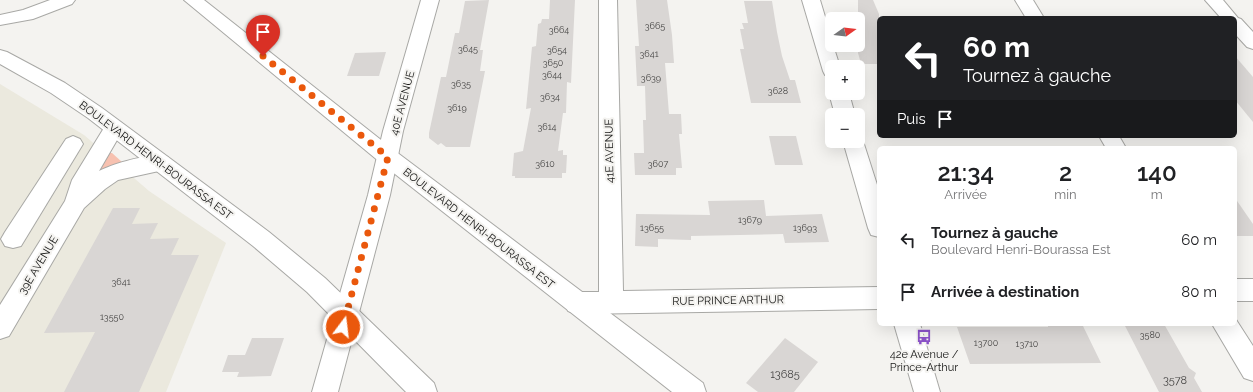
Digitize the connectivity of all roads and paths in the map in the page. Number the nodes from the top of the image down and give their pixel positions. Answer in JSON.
{"nodes":[{"id":1,"x":66,"y":0,"type":"edge"},
{"id":2,"x":193,"y":0,"type":"edge"},
{"id":3,"x":430,"y":0,"type":"edge"},
{"id":4,"x":608,"y":0,"type":"edge"},
{"id":5,"x":811,"y":0,"type":"edge"},
{"id":6,"x":1024,"y":0,"type":"edge"},
{"id":7,"x":1214,"y":0,"type":"edge"},
{"id":8,"x":1034,"y":16,"type":"edge"},
{"id":9,"x":1228,"y":16,"type":"edge"},
{"id":10,"x":0,"y":20,"type":"edge"},
{"id":11,"x":1237,"y":25,"type":"edge"},
{"id":12,"x":1253,"y":43,"type":"edge"},
{"id":13,"x":0,"y":56,"type":"edge"},
{"id":14,"x":829,"y":60,"type":"edge"},
{"id":15,"x":114,"y":128,"type":"junction"},
{"id":16,"x":73,"y":144,"type":"dead end"},
{"id":17,"x":855,"y":148,"type":"edge"},
{"id":18,"x":388,"y":157,"type":"junction"},
{"id":19,"x":161,"y":163,"type":"junction"},
{"id":20,"x":75,"y":203,"type":"junction"},
{"id":21,"x":877,"y":221,"type":"edge"},
{"id":22,"x":53,"y":239,"type":"junction"},
{"id":23,"x":7,"y":241,"type":"edge"},
{"id":24,"x":1237,"y":290,"type":"edge"},
{"id":25,"x":1253,"y":290,"type":"edge"},
{"id":26,"x":877,"y":298,"type":"edge"},
{"id":27,"x":611,"y":302,"type":"junction"},
{"id":28,"x":577,"y":304,"type":"junction"},
{"id":29,"x":346,"y":316,"type":"junction"},
{"id":30,"x":908,"y":326,"type":"edge"},
{"id":31,"x":1226,"y":326,"type":"edge"},
{"id":32,"x":0,"y":328,"type":"edge"},
{"id":33,"x":1253,"y":369,"type":"edge"},
{"id":34,"x":325,"y":392,"type":"edge"},
{"id":35,"x":424,"y":392,"type":"edge"},
{"id":36,"x":693,"y":392,"type":"edge"},
{"id":37,"x":927,"y":392,"type":"edge"}],
"edges":[{"from":1,"to":10,"type":"street"},
{"from":2,"to":18,"type":"street","name":"BOULEVARD HENRI-BOURASSA EST"},
{"from":3,"to":18,"type":"street","name":"40E AVENUE"},
{"from":4,"to":27,"type":"street","name":"41E AVENUE"},
{"from":5,"to":14,"type":"street"},
{"from":6,"to":8,"type":"street"},
{"from":7,"to":9,"type":"street"},
{"from":11,"to":12,"type":"street"},
{"from":13,"to":15,"type":"street","name":"BOULEVARD HENRI-BOURASSA EST"},
{"from":15,"to":19,"type":"street","name":"BOULEVARD HENRI-BOURASSA EST"},
{"from":15,"to":20,"type":"street","name":"39E AVENUE"},
{"from":16,"to":23,"type":"street"},
{"from":17,"to":21,"type":"street"},
{"from":18,"to":28,"type":"street","name":"BOULEVARD HENRI-BOURASSA EST"},
{"from":18,"to":29,"type":"street","name":"40E AVENUE"},
{"from":19,"to":20,"type":"street","name":"39E AVENUE"},
{"from":19,"to":29,"type":"street","name":"BOULEVARD HENRI-BOURASSA EST"},
{"from":20,"to":22,"type":"street","name":"39E AVENUE"},
{"from":22,"to":23,"type":"street"},
{"from":22,"to":32,"type":"street","name":"39E AVENUE"},
{"from":24,"to":25,"type":"street"},
{"from":26,"to":27,"type":"street","name":"RUE PRINCE ARTHUR"},
{"from":27,"to":28,"type":"street","name":"RUE PRINCE ARTHUR"},
{"from":28,"to":36,"type":"street","name":"BOULEVARD HENRI-BOURASSA EST"},
{"from":29,"to":34,"type":"street","name":"40E AVENUE"},
{"from":29,"to":35,"type":"street","name":"BOULEVARD HENRI-BOURASSA EST"},
{"from":30,"to":37,"type":"street"},
{"from":31,"to":33,"type":"street"}]}
